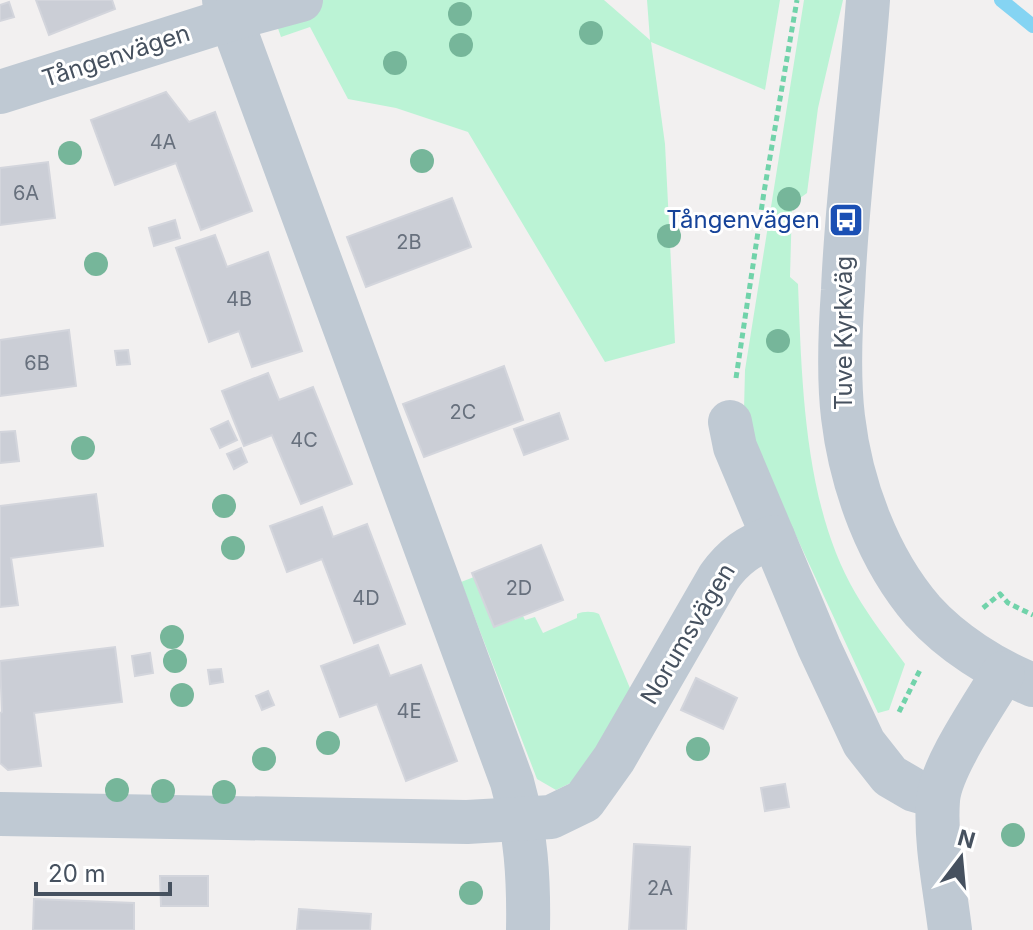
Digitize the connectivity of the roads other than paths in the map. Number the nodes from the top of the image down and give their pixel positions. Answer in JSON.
{"nodes":[{"id":1,"x":301,"y":0,"type":"edge"},
{"id":2,"x":868,"y":0,"type":"edge"},
{"id":3,"x":228,"y":10,"type":"edge"},
{"id":4,"x":0,"y":92,"type":"edge"},
{"id":5,"x":730,"y":422,"type":"road end"},
{"id":6,"x":773,"y":537,"type":"junction"},
{"id":7,"x":1018,"y":679,"type":"edge"},
{"id":8,"x":938,"y":797,"type":"junction"},
{"id":9,"x":0,"y":814,"type":"edge"},
{"id":10,"x":523,"y":819,"type":"junction"},
{"id":11,"x":528,"y":930,"type":"edge"},
{"id":12,"x":950,"y":930,"type":"edge"}],
"edges":[{"from":1,"to":3,"type":"street","name":"Tångenvägen"},
{"from":2,"to":7,"type":"street","name":"Tuve Kyrkväg"},
{"from":3,"to":4,"type":"street","name":"Tångenvägen"},
{"from":3,"to":10,"type":"street"},
{"from":5,"to":6,"type":"street"},
{"from":6,"to":8,"type":"street"},
{"from":6,"to":10,"type":"street","name":"Norumsvägen"},
{"from":7,"to":8,"type":"street"},
{"from":8,"to":12,"type":"street"},
{"from":9,"to":10,"type":"street","name":"Norumsvägen"},
{"from":10,"to":11,"type":"street"}]}
